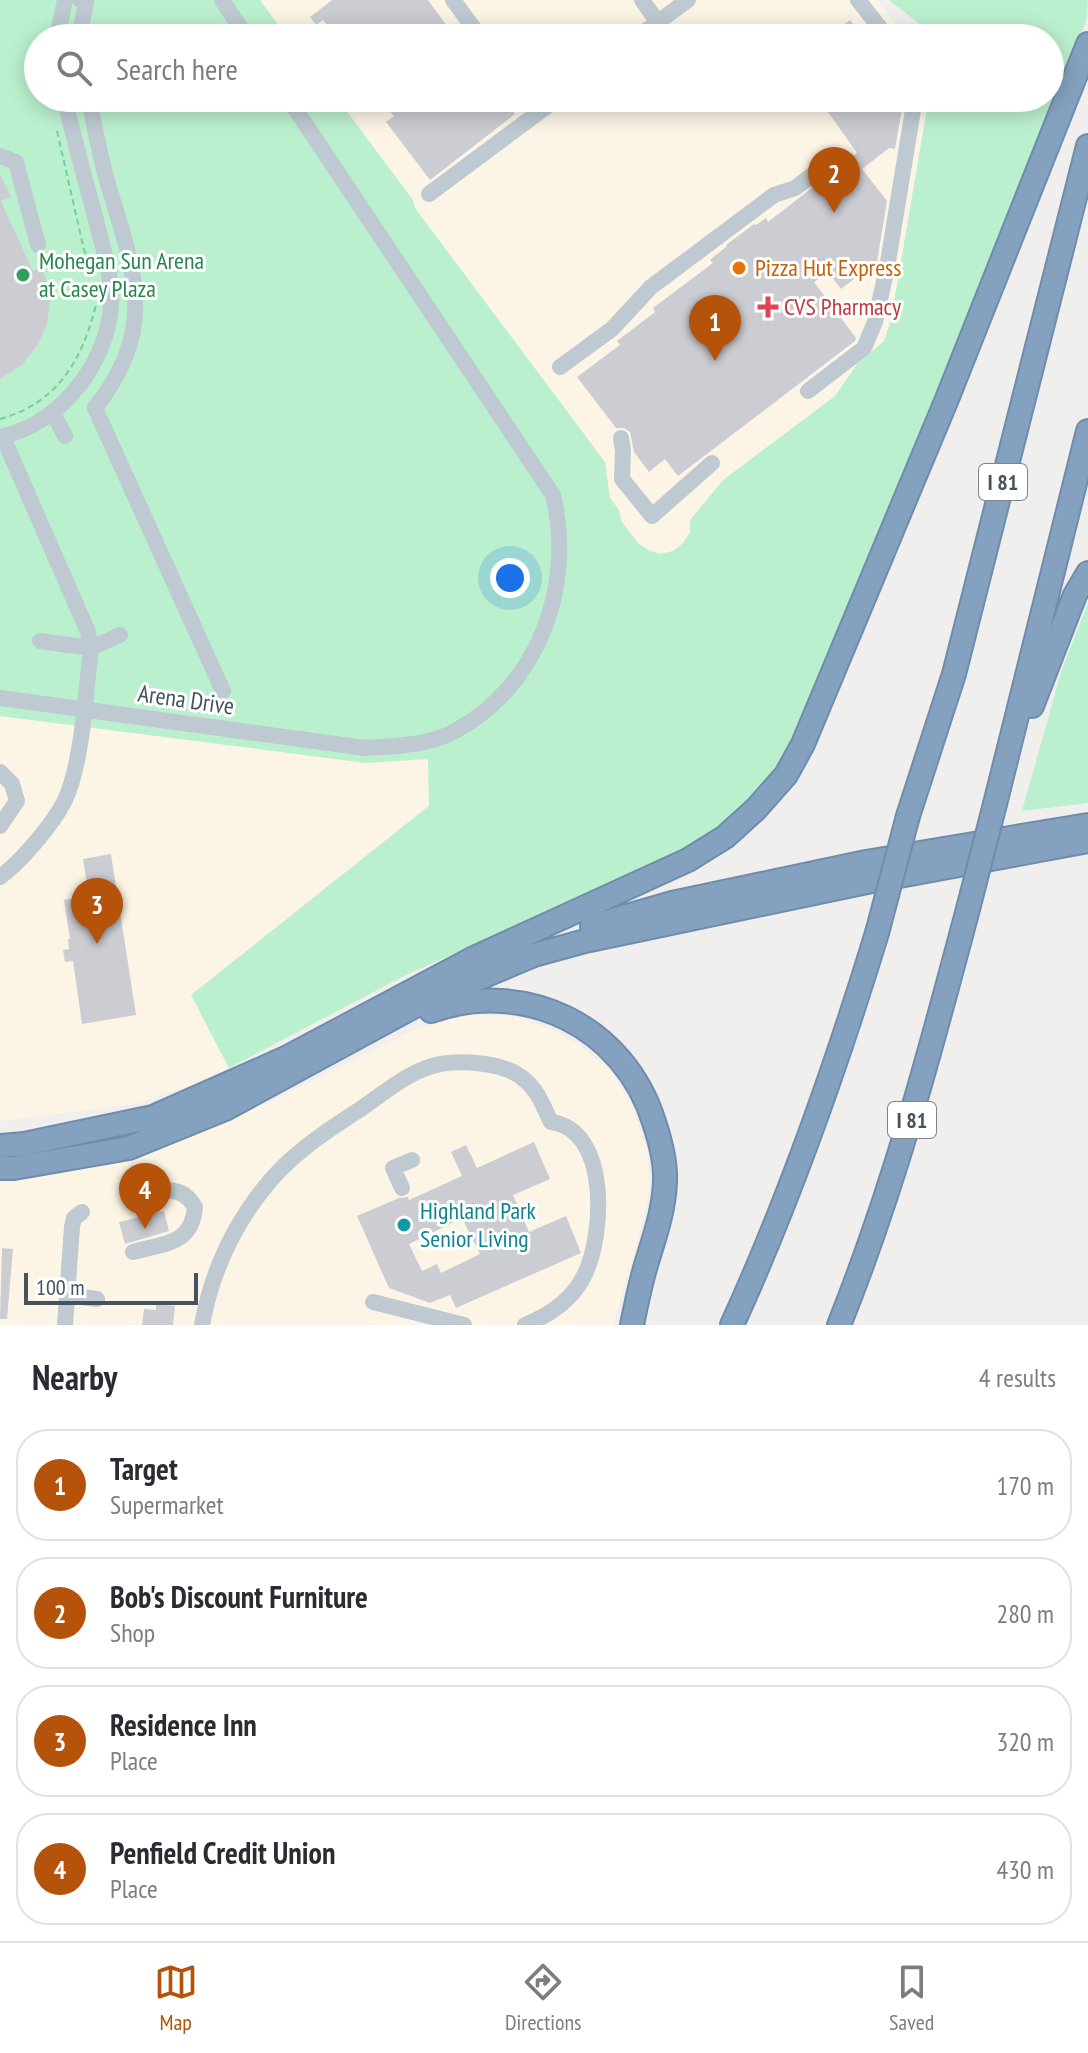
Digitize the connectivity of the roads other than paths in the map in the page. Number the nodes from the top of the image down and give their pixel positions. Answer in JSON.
{"nodes":[{"id":1,"x":65,"y":0,"type":"edge"},
{"id":2,"x":222,"y":0,"type":"edge"},
{"id":3,"x":453,"y":0,"type":"edge"},
{"id":4,"x":642,"y":0,"type":"edge"},
{"id":5,"x":688,"y":0,"type":"edge"},
{"id":6,"x":858,"y":0,"type":"edge"},
{"id":7,"x":85,"y":1,"type":"edge"},
{"id":8,"x":657,"y":21,"type":"junction"},
{"id":9,"x":60,"y":24,"type":"edge"},
{"id":10,"x":81,"y":24,"type":"edge"},
{"id":11,"x":238,"y":24,"type":"edge"},
{"id":12,"x":471,"y":24,"type":"edge"},
{"id":13,"x":653,"y":24,"type":"edge"},
{"id":14,"x":877,"y":24,"type":"edge"},
{"id":15,"x":1088,"y":44,"type":"edge"},
{"id":16,"x":1064,"y":104,"type":"edge"},
{"id":17,"x":68,"y":112,"type":"edge"},
{"id":18,"x":92,"y":112,"type":"edge"},
{"id":19,"x":297,"y":112,"type":"edge"},
{"id":20,"x":540,"y":112,"type":"edge"},
{"id":21,"x":913,"y":112,"type":"edge"},
{"id":22,"x":1061,"y":112,"type":"edge"},
{"id":23,"x":537,"y":114,"type":"joint"},
{"id":24,"x":1088,"y":146,"type":"edge"},
{"id":25,"x":0,"y":156,"type":"edge"},
{"id":26,"x":835,"y":158,"type":"dead end"},
{"id":27,"x":429,"y":194,"type":"dead end"},
{"id":28,"x":38,"y":245,"type":"dead end"},
{"id":29,"x":560,"y":367,"type":"dead end"},
{"id":30,"x":808,"y":391,"type":"dead end"},
{"id":31,"x":53,"y":413,"type":"junction"},
{"id":32,"x":1088,"y":431,"type":"edge"},
{"id":33,"x":65,"y":436,"type":"dead end"},
{"id":34,"x":2,"y":437,"type":"edge"},
{"id":35,"x":621,"y":438,"type":"dead end"},
{"id":36,"x":712,"y":463,"type":"dead end"},
{"id":37,"x":1088,"y":573,"type":"edge"},
{"id":38,"x":120,"y":635,"type":"dead end"},
{"id":39,"x":40,"y":641,"type":"dead end"},
{"id":40,"x":91,"y":648,"type":"junction"},
{"id":41,"x":223,"y":691,"type":"dead end"},
{"id":42,"x":0,"y":698,"type":"edge"},
{"id":43,"x":83,"y":711,"type":"junction"},
{"id":44,"x":0,"y":772,"type":"edge"},
{"id":45,"x":997,"y":801,"type":"junction"},
{"id":46,"x":1088,"y":825,"type":"edge"},
{"id":47,"x":0,"y":826,"type":"edge"},
{"id":48,"x":1088,"y":841,"type":"edge"},
{"id":49,"x":0,"y":877,"type":"edge"},
{"id":50,"x":312,"y":1054,"type":"junction"},
{"id":51,"x":0,"y":1146,"type":"edge"},
{"id":52,"x":412,"y":1160,"type":"dead end"},
{"id":53,"x":0,"y":1168,"type":"edge"},
{"id":54,"x":402,"y":1188,"type":"dead end"},
{"id":55,"x":164,"y":1191,"type":"dead end"},
{"id":56,"x":82,"y":1212,"type":"dead end"},
{"id":57,"x":133,"y":1252,"type":"dead end"},
{"id":58,"x":67,"y":1295,"type":"junction"},
{"id":59,"x":97,"y":1299,"type":"dead end"},
{"id":60,"x":373,"y":1302,"type":"dead end"},
{"id":61,"x":65,"y":1325,"type":"edge"},
{"id":62,"x":202,"y":1325,"type":"edge"},
{"id":63,"x":464,"y":1325,"type":"edge"},
{"id":64,"x":525,"y":1325,"type":"edge"},
{"id":65,"x":632,"y":1325,"type":"edge"},
{"id":66,"x":732,"y":1325,"type":"edge"},
{"id":67,"x":839,"y":1325,"type":"edge"}],
"edges":[{"from":1,"to":9,"type":"lane"},
{"from":2,"to":11,"type":"lane"},
{"from":3,"to":12,"type":"lane"},
{"from":4,"to":8,"type":"lane"},
{"from":5,"to":8,"type":"lane"},
{"from":6,"to":14,"type":"lane"},
{"from":7,"to":10,"type":"lane"},
{"from":8,"to":13,"type":"lane"},
{"from":15,"to":16,"type":"highway"},
{"from":17,"to":31,"type":"lane"},
{"from":18,"to":41,"type":"lane"},
{"from":19,"to":43,"type":"lane","name":"Arena Drive"},
{"from":20,"to":23,"type":"lane"},
{"from":21,"to":30,"type":"lane"},
{"from":22,"to":50,"type":"highway"},
{"from":23,"to":27,"type":"lane"},
{"from":24,"to":66,"type":"highway","number":"I 81","bridge":true},
{"from":25,"to":28,"type":"lane"},
{"from":26,"to":29,"type":"lane"},
{"from":31,"to":33,"type":"lane"},
{"from":31,"to":34,"type":"lane"},
{"from":32,"to":45,"type":"highway","number":"I 81"},
{"from":34,"to":40,"type":"lane"},
{"from":35,"to":36,"type":"lane"},
{"from":37,"to":45,"type":"highway"},
{"from":38,"to":40,"type":"lane"},
{"from":39,"to":40,"type":"lane"},
{"from":40,"to":43,"type":"lane"},
{"from":42,"to":43,"type":"lane","name":"Arena Drive"},
{"from":43,"to":49,"type":"lane"},
{"from":44,"to":47,"type":"lane"},
{"from":45,"to":67,"type":"highway","number":"I 81","bridge":true},
{"from":46,"to":50,"type":"highway"},
{"from":48,"to":50,"type":"highway"},
{"from":50,"to":51,"type":"highway"},
{"from":50,"to":53,"type":"highway"},
{"from":50,"to":65,"type":"highway"},
{"from":52,"to":54,"type":"lane"},
{"from":55,"to":57,"type":"lane"},
{"from":56,"to":58,"type":"lane"},
{"from":58,"to":59,"type":"lane"},
{"from":58,"to":61,"type":"lane"},
{"from":60,"to":63,"type":"lane"},
{"from":62,"to":64,"type":"lane"}]}
